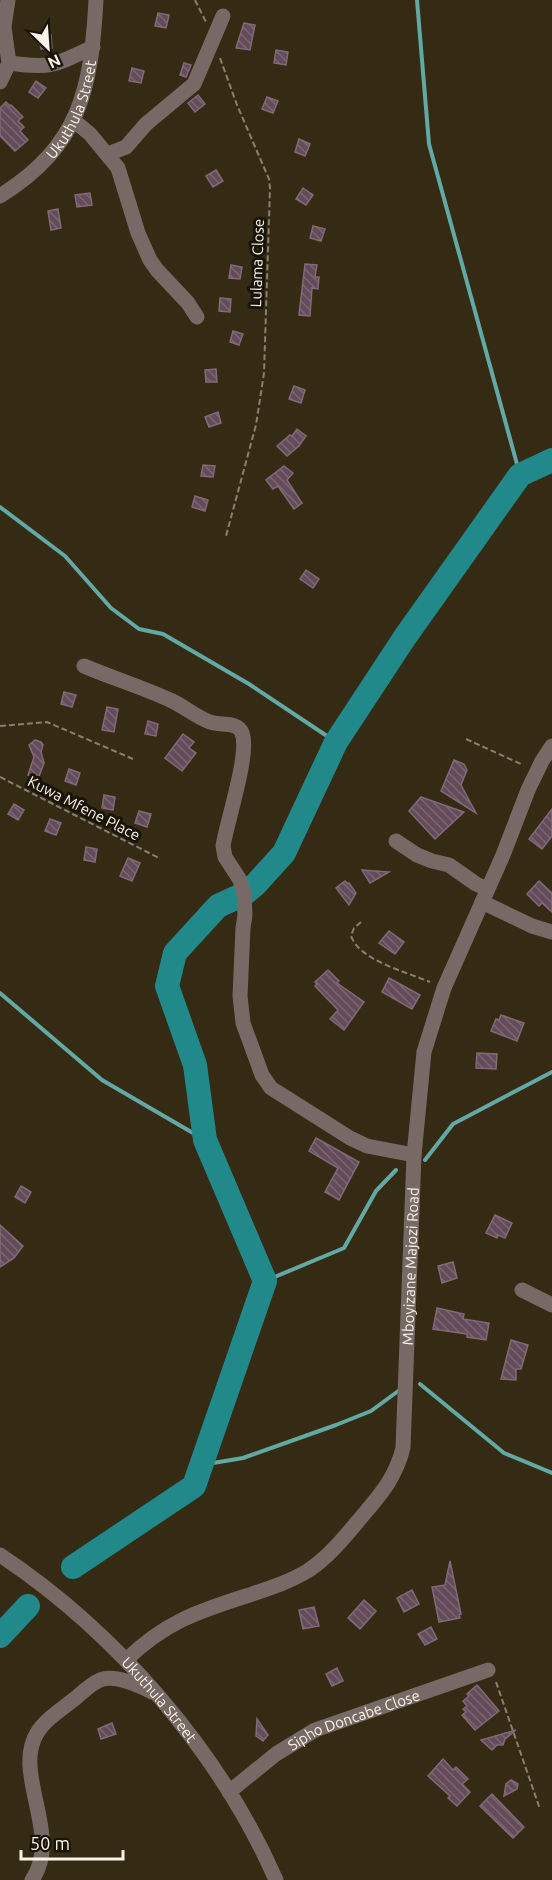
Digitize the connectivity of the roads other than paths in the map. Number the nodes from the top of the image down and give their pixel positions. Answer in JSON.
{"nodes":[{"id":1,"x":8,"y":0,"type":"edge"},
{"id":2,"x":96,"y":0,"type":"edge"},
{"id":3,"x":224,"y":16,"type":"dead end"},
{"id":4,"x":2,"y":27,"type":"edge"},
{"id":5,"x":93,"y":47,"type":"junction"},
{"id":6,"x":9,"y":63,"type":"junction"},
{"id":7,"x":0,"y":82,"type":"edge"},
{"id":8,"x":73,"y":120,"type":"junction"},
{"id":9,"x":108,"y":154,"type":"junction"},
{"id":10,"x":0,"y":196,"type":"edge"},
{"id":11,"x":197,"y":317,"type":"dead end"},
{"id":12,"x":84,"y":666,"type":"dead end"},
{"id":13,"x":552,"y":746,"type":"edge"},
{"id":14,"x":396,"y":841,"type":"dead end"},
{"id":15,"x":485,"y":896,"type":"junction"},
{"id":16,"x":552,"y":932,"type":"edge"},
{"id":17,"x":414,"y":1155,"type":"junction"},
{"id":18,"x":522,"y":1290,"type":"dead end"},
{"id":19,"x":552,"y":1305,"type":"edge"},
{"id":20,"x":0,"y":1555,"type":"edge"},
{"id":21,"x":126,"y":1660,"type":"junction"},
{"id":22,"x":488,"y":1670,"type":"road end"},
{"id":23,"x":157,"y":1695,"type":"junction"},
{"id":24,"x":230,"y":1792,"type":"junction"},
{"id":25,"x":32,"y":1880,"type":"edge"},
{"id":26,"x":276,"y":1880,"type":"edge"}],
"edges":[{"from":1,"to":4,"type":"street"},
{"from":2,"to":5,"type":"street","name":"Ukuthula Street"},
{"from":3,"to":9,"type":"street"},
{"from":4,"to":6,"type":"street"},
{"from":5,"to":6,"type":"street"},
{"from":5,"to":8,"type":"street","name":"Ukuthula Street"},
{"from":6,"to":7,"type":"street"},
{"from":8,"to":9,"type":"street"},
{"from":8,"to":10,"type":"street","name":"Ukuthula Street"},
{"from":9,"to":11,"type":"street"},
{"from":12,"to":17,"type":"street"},
{"from":13,"to":15,"type":"street","name":"Mboyizane Majozi Road"},
{"from":14,"to":15,"type":"street"},
{"from":15,"to":16,"type":"street"},
{"from":15,"to":17,"type":"street","name":"Mboyizane Majozi Road"},
{"from":17,"to":21,"type":"street","name":"Mboyizane Majozi Road"},
{"from":18,"to":19,"type":"street"},
{"from":20,"to":21,"type":"street","name":"Ukuthula Street"},
{"from":21,"to":23,"type":"street","name":"Ukuthula Street"},
{"from":22,"to":24,"type":"street","name":"Sipho Doncabe Close"},
{"from":23,"to":24,"type":"street","name":"Ukuthula Street"},
{"from":23,"to":25,"type":"street"},
{"from":24,"to":26,"type":"street","name":"Ukuthula Street"}]}
